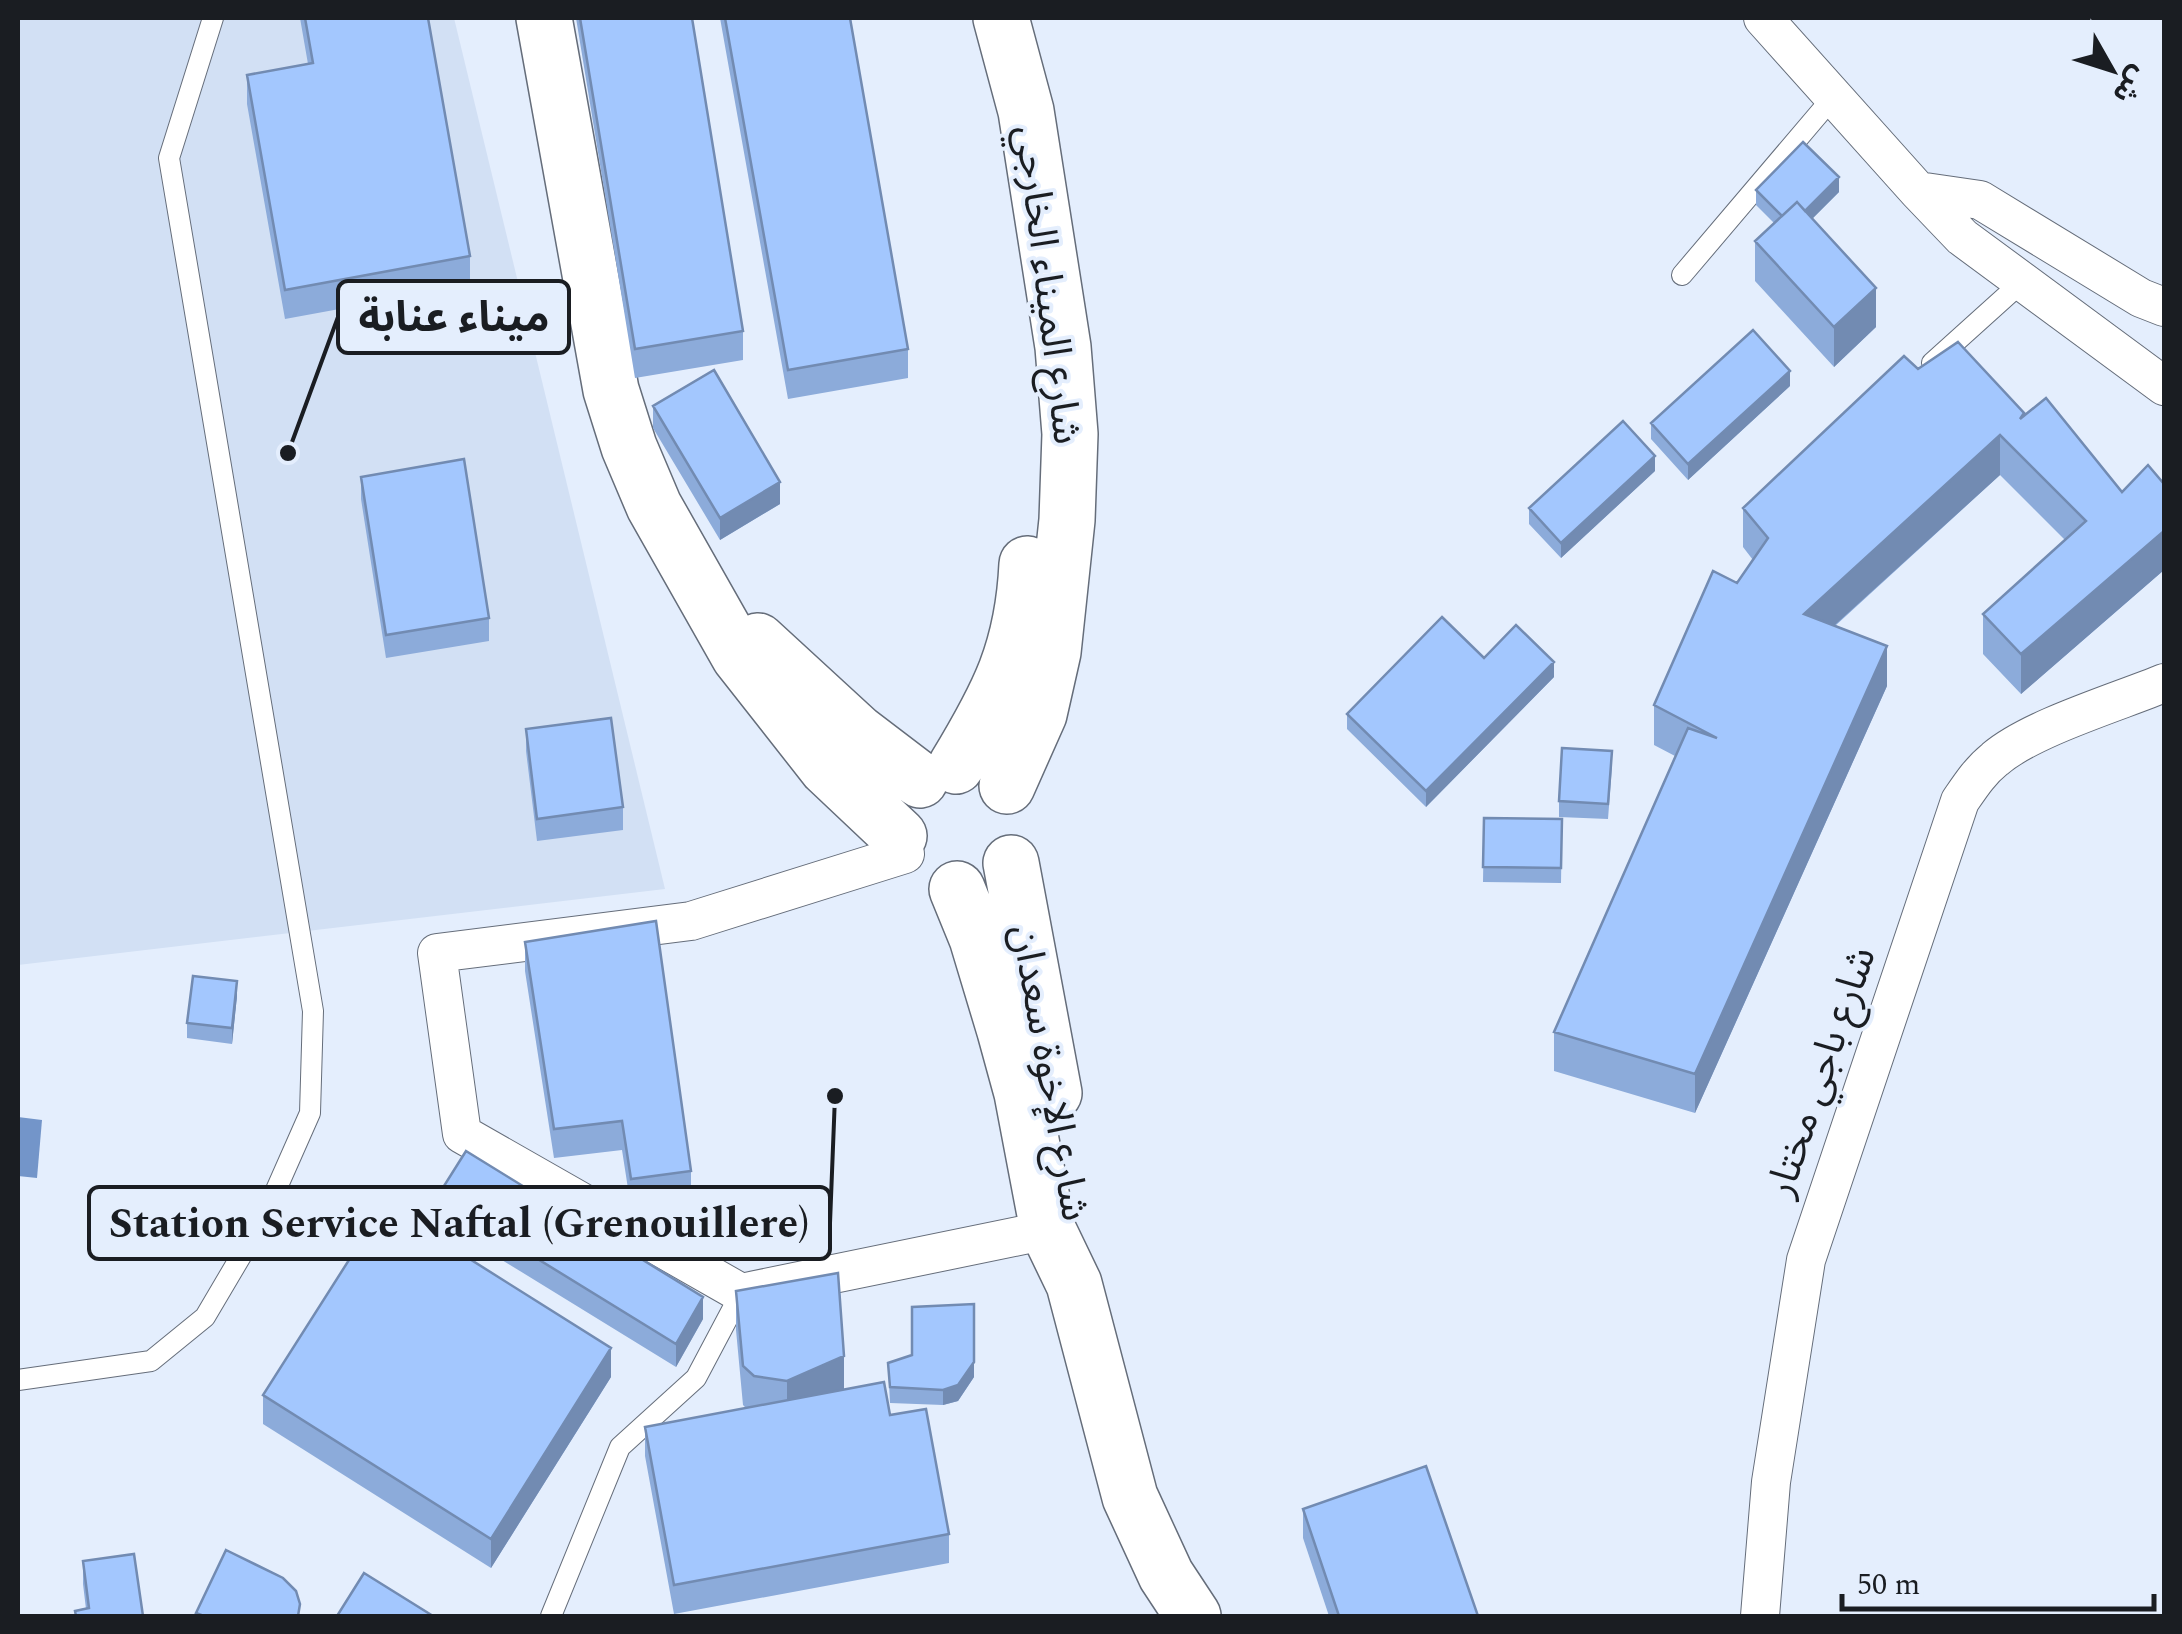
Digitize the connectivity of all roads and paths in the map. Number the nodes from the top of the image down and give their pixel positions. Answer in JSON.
{"nodes":[{"id":1,"x":213,"y":18,"type":"edge"},
{"id":2,"x":544,"y":18,"type":"edge"},
{"id":3,"x":981,"y":18,"type":"edge"},
{"id":4,"x":1001,"y":18,"type":"edge"},
{"id":5,"x":1763,"y":18,"type":"edge"},
{"id":6,"x":1834,"y":96,"type":"junction"},
{"id":7,"x":1918,"y":191,"type":"junction"},
{"id":8,"x":1682,"y":275,"type":"dead end"},
{"id":9,"x":2023,"y":281,"type":"junction"},
{"id":10,"x":2164,"y":307,"type":"edge"},
{"id":11,"x":1923,"y":371,"type":"edge"},
{"id":12,"x":2164,"y":386,"type":"edge"},
{"id":13,"x":2164,"y":683,"type":"edge"},
{"id":14,"x":842,"y":750,"type":"junction"},
{"id":15,"x":938,"y":773,"type":"junction"},
{"id":16,"x":1007,"y":786,"type":"junction"},
{"id":17,"x":902,"y":845,"type":"junction"},
{"id":18,"x":1011,"y":862,"type":"junction"},
{"id":19,"x":958,"y":889,"type":"junction"},
{"id":20,"x":1048,"y":1230,"type":"junction"},
{"id":21,"x":1074,"y":1284,"type":"junction"},
{"id":22,"x":741,"y":1293,"type":"junction"},
{"id":23,"x":18,"y":1380,"type":"edge"},
{"id":24,"x":1180,"y":1603,"type":"edge"},
{"id":25,"x":551,"y":1616,"type":"edge"},
{"id":26,"x":1760,"y":1616,"type":"edge"}],
"edges":[{"from":1,"to":23,"type":"lane"},
{"from":2,"to":14,"type":"street"},
{"from":3,"to":15,"type":"street","name":"شارع الميناء الخارجي"},
{"from":4,"to":16,"type":"street","name":"شارع الميناء الخارجي"},
{"from":5,"to":6,"type":"street"},
{"from":6,"to":7,"type":"street"},
{"from":6,"to":8,"type":"lane"},
{"from":7,"to":9,"type":"street"},
{"from":7,"to":10,"type":"street"},
{"from":9,"to":11,"type":"lane"},
{"from":9,"to":12,"type":"street"},
{"from":13,"to":26,"type":"street","name":"شارع باجي مختار"},
{"from":14,"to":15,"type":"street"},
{"from":14,"to":17,"type":"street"},
{"from":15,"to":16,"type":"street"},
{"from":15,"to":17,"type":"street"},
{"from":16,"to":18,"type":"street"},
{"from":17,"to":19,"type":"street"},
{"from":17,"to":22,"type":"street"},
{"from":18,"to":19,"type":"street"},
{"from":18,"to":21,"type":"street","name":"شارع الإخوة سعدان"},
{"from":19,"to":20,"type":"street","name":"شارع الإخوة سعدان"},
{"from":20,"to":21,"type":"street","name":"شارع الإخوة سعدان"},
{"from":20,"to":22,"type":"street"},
{"from":21,"to":24,"type":"street","name":"شارع الإخوة سعدان"},
{"from":22,"to":25,"type":"lane"}]}
